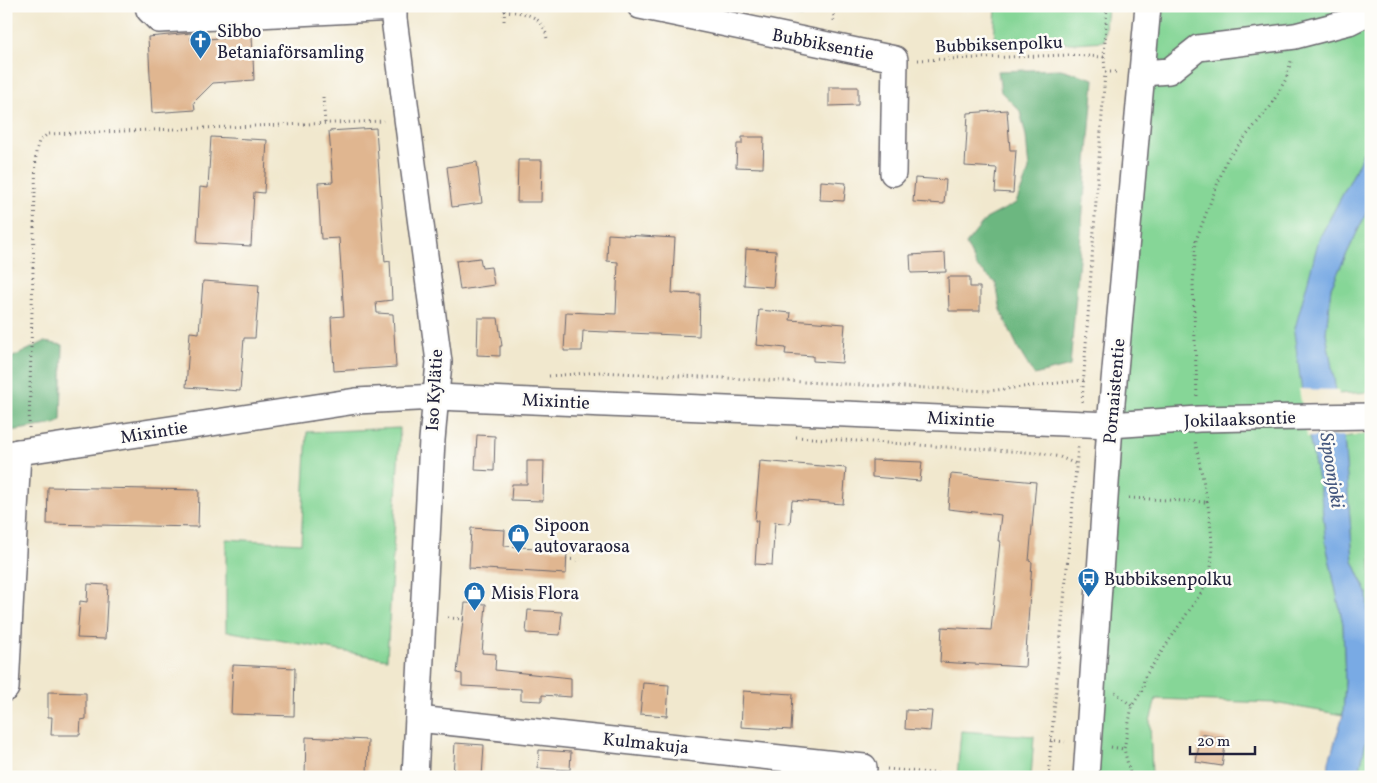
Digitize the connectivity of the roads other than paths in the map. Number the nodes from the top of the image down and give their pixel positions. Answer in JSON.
{"nodes":[{"id":1,"x":148,"y":6,"type":"edge"},
{"id":2,"x":640,"y":6,"type":"edge"},
{"id":3,"x":1148,"y":6,"type":"edge"},
{"id":4,"x":394,"y":7,"type":"edge"},
{"id":5,"x":1371,"y":11,"type":"edge"},
{"id":6,"x":1143,"y":74,"type":"junction"},
{"id":7,"x":894,"y":173,"type":"dead end"},
{"id":8,"x":437,"y":397,"type":"junction"},
{"id":9,"x":1371,"y":416,"type":"edge"},
{"id":10,"x":1110,"y":425,"type":"junction"},
{"id":11,"x":12,"y":453,"type":"edge"},
{"id":12,"x":6,"y":688,"type":"edge"},
{"id":13,"x":418,"y":718,"type":"junction"},
{"id":14,"x":415,"y":777,"type":"edge"},
{"id":15,"x":863,"y":777,"type":"edge"},
{"id":16,"x":1086,"y":777,"type":"edge"}],
"edges":[{"from":1,"to":4,"type":"street"},
{"from":2,"to":7,"type":"street","name":"Bubbiksentie"},
{"from":3,"to":6,"type":"street","name":"Pornaistentie"},
{"from":4,"to":8,"type":"street","name":"Iso Kylätie"},
{"from":5,"to":6,"type":"street"},
{"from":6,"to":10,"type":"street","name":"Pornaistentie"},
{"from":8,"to":10,"type":"street","name":"Mixintie"},
{"from":8,"to":11,"type":"street","name":"Mixintie"},
{"from":8,"to":13,"type":"street","name":"Iso Kylätie"},
{"from":9,"to":10,"type":"street","name":"Jokilaaksontie"},
{"from":10,"to":16,"type":"street","name":"Pornaistentie"},
{"from":11,"to":12,"type":"street"},
{"from":13,"to":14,"type":"street","name":"Iso Kylätie"},
{"from":13,"to":15,"type":"street","name":"Kulmakuja"}]}
